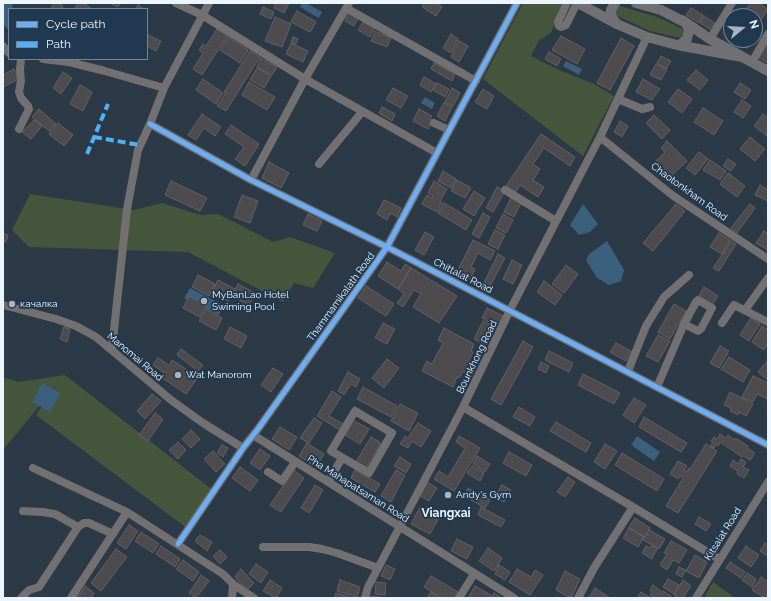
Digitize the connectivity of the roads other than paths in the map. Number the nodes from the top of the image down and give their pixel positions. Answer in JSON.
{"nodes":[{"id":1,"x":176,"y":3,"type":"edge"},
{"id":2,"x":209,"y":3,"type":"edge"},
{"id":3,"x":517,"y":3,"type":"edge"},
{"id":4,"x":567,"y":3,"type":"edge"},
{"id":5,"x":578,"y":3,"type":"edge"},
{"id":6,"x":615,"y":3,"type":"edge"},
{"id":7,"x":636,"y":3,"type":"edge"},
{"id":8,"x":732,"y":3,"type":"edge"},
{"id":9,"x":347,"y":6,"type":"edge"},
{"id":10,"x":662,"y":6,"type":"edge"},
{"id":11,"x":202,"y":15,"type":"junction"},
{"id":12,"x":682,"y":20,"type":"junction"},
{"id":13,"x":617,"y":24,"type":"junction"},
{"id":14,"x":768,"y":34,"type":"edge"},
{"id":15,"x":647,"y":37,"type":"junction"},
{"id":16,"x":710,"y":39,"type":"junction"},
{"id":17,"x":677,"y":45,"type":"junction"},
{"id":18,"x":742,"y":57,"type":"junction"},
{"id":19,"x":21,"y":60,"type":"edge"},
{"id":20,"x":52,"y":60,"type":"edge"},
{"id":21,"x":752,"y":62,"type":"junction"},
{"id":22,"x":768,"y":71,"type":"edge"},
{"id":23,"x":305,"y":79,"type":"junction"},
{"id":24,"x":476,"y":81,"type":"junction"},
{"id":25,"x":164,"y":88,"type":"junction"},
{"id":26,"x":618,"y":99,"type":"junction"},
{"id":27,"x":650,"y":107,"type":"dead end"},
{"id":28,"x":362,"y":112,"type":"junction"},
{"id":29,"x":434,"y":123,"type":"dead end"},
{"id":30,"x":150,"y":124,"type":"junction"},
{"id":31,"x":19,"y":129,"type":"dead end"},
{"id":32,"x":449,"y":130,"type":"junction"},
{"id":33,"x":600,"y":137,"type":"junction"},
{"id":34,"x":437,"y":153,"type":"junction"},
{"id":35,"x":319,"y":164,"type":"dead end"},
{"id":36,"x":251,"y":180,"type":"junction"},
{"id":37,"x":505,"y":190,"type":"dead end"},
{"id":38,"x":556,"y":221,"type":"junction"},
{"id":39,"x":387,"y":247,"type":"junction"},
{"id":40,"x":768,"y":259,"type":"edge"},
{"id":41,"x":689,"y":275,"type":"dead end"},
{"id":42,"x":768,"y":278,"type":"edge"},
{"id":43,"x":3,"y":305,"type":"edge"},
{"id":44,"x":510,"y":310,"type":"junction"},
{"id":45,"x":745,"y":310,"type":"junction"},
{"id":46,"x":722,"y":322,"type":"dead end"},
{"id":47,"x":768,"y":322,"type":"edge"},
{"id":48,"x":684,"y":324,"type":"dead end"},
{"id":49,"x":112,"y":349,"type":"junction"},
{"id":50,"x":628,"y":371,"type":"junction"},
{"id":51,"x":657,"y":387,"type":"junction"},
{"id":52,"x":463,"y":407,"type":"junction"},
{"id":53,"x":253,"y":435,"type":"junction"},
{"id":54,"x":768,"y":445,"type":"edge"},
{"id":55,"x":243,"y":448,"type":"junction"},
{"id":56,"x":342,"y":458,"type":"junction"},
{"id":57,"x":295,"y":462,"type":"junction"},
{"id":58,"x":33,"y":468,"type":"dead end"},
{"id":59,"x":268,"y":472,"type":"dead end"},
{"id":60,"x":328,"y":482,"type":"junction"},
{"id":61,"x":768,"y":482,"type":"edge"},
{"id":62,"x":633,"y":507,"type":"junction"},
{"id":63,"x":23,"y":511,"type":"dead end"},
{"id":64,"x":127,"y":512,"type":"junction"},
{"id":65,"x":399,"y":526,"type":"junction"},
{"id":66,"x":78,"y":528,"type":"junction"},
{"id":67,"x":113,"y":534,"type":"junction"},
{"id":68,"x":178,"y":544,"type":"junction"},
{"id":69,"x":263,"y":547,"type":"dead end"},
{"id":70,"x":719,"y":560,"type":"junction"},
{"id":71,"x":378,"y":568,"type":"junction"},
{"id":72,"x":474,"y":574,"type":"junction"},
{"id":73,"x":233,"y":584,"type":"junction"},
{"id":74,"x":21,"y":598,"type":"edge"},
{"id":75,"x":71,"y":598,"type":"edge"},
{"id":76,"x":232,"y":598,"type":"edge"},
{"id":77,"x":254,"y":598,"type":"edge"},
{"id":78,"x":365,"y":598,"type":"edge"},
{"id":79,"x":459,"y":598,"type":"edge"},
{"id":80,"x":514,"y":598,"type":"edge"},
{"id":81,"x":578,"y":598,"type":"edge"},
{"id":82,"x":696,"y":598,"type":"edge"}],
"edges":[{"from":1,"to":11,"type":"street"},
{"from":2,"to":11,"type":"street"},
{"from":3,"to":24,"type":"street","name":"Thammamikalath Road"},
{"from":4,"to":5,"type":"street"},
{"from":5,"to":13,"type":"main road"},
{"from":6,"to":13,"type":"main road"},
{"from":7,"to":10,"type":"main road"},
{"from":8,"to":16,"type":"street"},
{"from":9,"to":23,"type":"street"},
{"from":9,"to":24,"type":"street"},
{"from":10,"to":12,"type":"main road"},
{"from":11,"to":23,"type":"street"},
{"from":11,"to":25,"type":"street"},
{"from":12,"to":16,"type":"main road"},
{"from":12,"to":17,"type":"main road"},
{"from":13,"to":15,"type":"main road"},
{"from":14,"to":21,"type":"street"},
{"from":15,"to":17,"type":"main road"},
{"from":15,"to":26,"type":"street","name":"Bounkhong Road"},
{"from":16,"to":18,"type":"main road"},
{"from":17,"to":18,"type":"main road"},
{"from":18,"to":21,"type":"main road"},
{"from":19,"to":31,"type":"street"},
{"from":20,"to":25,"type":"street"},
{"from":21,"to":22,"type":"main road"},
{"from":23,"to":28,"type":"street"},
{"from":23,"to":36,"type":"street"},
{"from":24,"to":32,"type":"street","name":"Thammamikalath Road"},
{"from":25,"to":30,"type":"street"},
{"from":26,"to":27,"type":"street"},
{"from":26,"to":33,"type":"street","name":"Bounkhong Road"},
{"from":28,"to":34,"type":"street"},
{"from":28,"to":35,"type":"street"},
{"from":29,"to":32,"type":"street"},
{"from":30,"to":36,"type":"street","name":"Chittalat Road"},
{"from":30,"to":49,"type":"street"},
{"from":32,"to":34,"type":"street","name":"Thammamikalath Road"},
{"from":33,"to":38,"type":"street","name":"Bounkhong Road"},
{"from":33,"to":40,"type":"street","name":"Chaotonkham Road"},
{"from":34,"to":39,"type":"street","name":"Thammamikalath Road"},
{"from":36,"to":39,"type":"street","name":"Chittalat Road"},
{"from":37,"to":38,"type":"street"},
{"from":38,"to":44,"type":"street","name":"Bounkhong Road"},
{"from":39,"to":44,"type":"street","name":"Chittalat Road"},
{"from":39,"to":53,"type":"street","name":"Thammamikalath Road"},
{"from":41,"to":50,"type":"street"},
{"from":42,"to":45,"type":"street"},
{"from":43,"to":49,"type":"street","name":"Manomai Road"},
{"from":44,"to":50,"type":"street","name":"Chittalat Road"},
{"from":44,"to":52,"type":"street","name":"Bounkhong Road"},
{"from":45,"to":46,"type":"street"},
{"from":45,"to":47,"type":"street"},
{"from":48,"to":51,"type":"street"},
{"from":49,"to":55,"type":"street","name":"Manomai Road"},
{"from":50,"to":51,"type":"street","name":"Chittalat Road"},
{"from":51,"to":54,"type":"street","name":"Chittalat Road"},
{"from":52,"to":62,"type":"street"},
{"from":52,"to":65,"type":"street","name":"Bounkhong Road"},
{"from":53,"to":55,"type":"street","name":"Thammamikalath Road"},
{"from":53,"to":57,"type":"street","name":"Pha Mahapatsaman Road"},
{"from":55,"to":68,"type":"street","name":"Thammamikalath Road"},
{"from":56,"to":56,"type":"street"},
{"from":56,"to":60,"type":"street"},
{"from":57,"to":59,"type":"street"},
{"from":57,"to":60,"type":"street","name":"Pha Mahapatsaman Road"},
{"from":58,"to":64,"type":"street"},
{"from":60,"to":65,"type":"street","name":"Pha Mahapatsaman Road"},
{"from":61,"to":70,"type":"street","name":"Kitsalat Road"},
{"from":62,"to":70,"type":"street"},
{"from":62,"to":81,"type":"street"},
{"from":63,"to":66,"type":"street"},
{"from":64,"to":67,"type":"street"},
{"from":64,"to":68,"type":"street"},
{"from":65,"to":71,"type":"street","name":"Bounkhong Road"},
{"from":65,"to":72,"type":"street","name":"Pha Mahapatsaman Road"},
{"from":66,"to":67,"type":"street"},
{"from":66,"to":74,"type":"street"},
{"from":67,"to":75,"type":"street"},
{"from":68,"to":73,"type":"street"},
{"from":69,"to":71,"type":"street"},
{"from":70,"to":82,"type":"street","name":"Kitsalat Road"},
{"from":71,"to":78,"type":"street","name":"Bounkhong Road"},
{"from":72,"to":79,"type":"street"},
{"from":72,"to":80,"type":"street","name":"Pha Mahapatsaman Road"},
{"from":73,"to":76,"type":"street"},
{"from":73,"to":77,"type":"street"}]}
